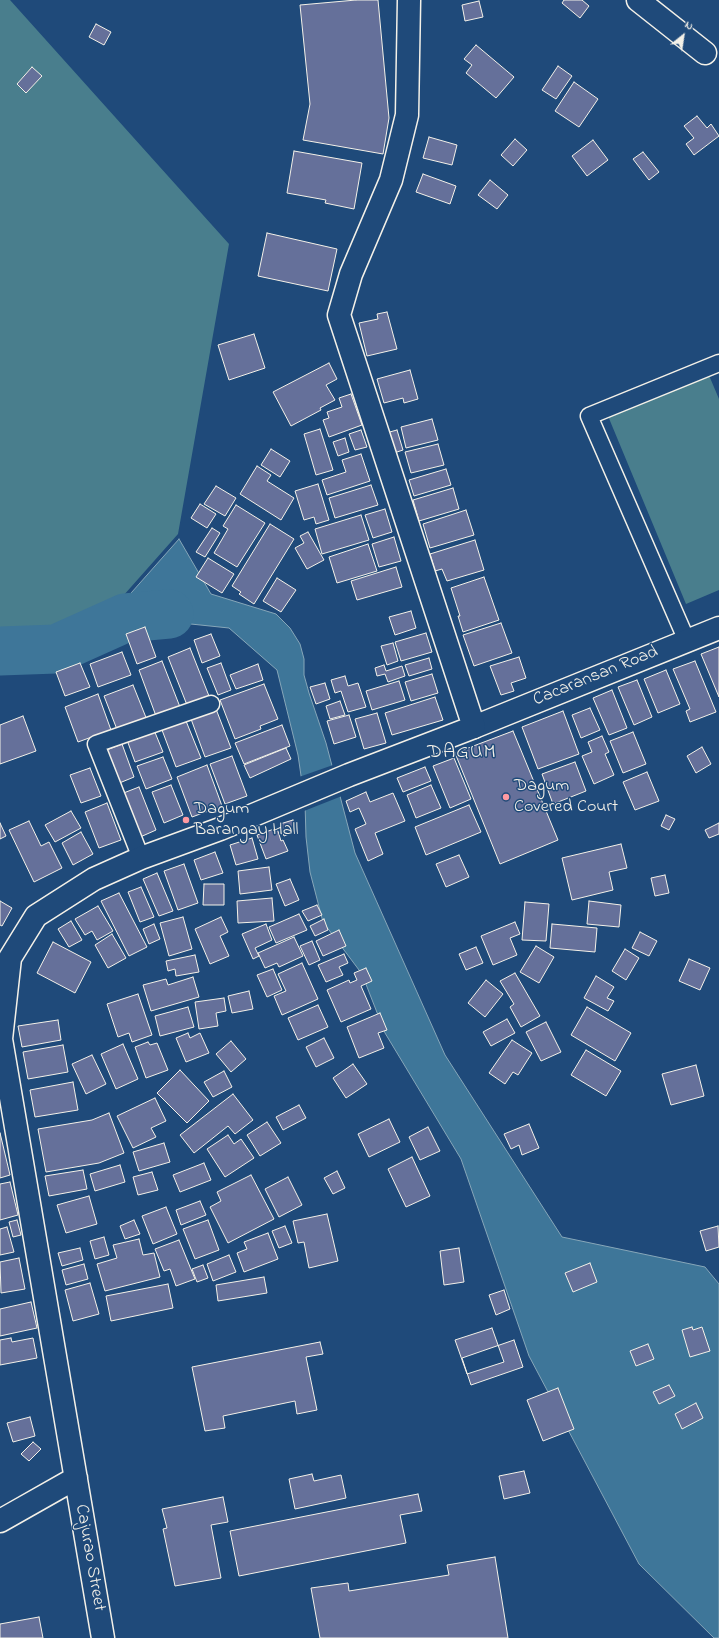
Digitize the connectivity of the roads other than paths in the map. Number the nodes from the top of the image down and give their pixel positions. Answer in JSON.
{"nodes":[{"id":1,"x":409,"y":0,"type":"edge"},
{"id":2,"x":638,"y":0,"type":"edge"},
{"id":3,"x":705,"y":53,"type":"dead end"},
{"id":4,"x":719,"y":364,"type":"edge"},
{"id":5,"x":719,"y":628,"type":"edge"},
{"id":6,"x":687,"y":641,"type":"junction"},
{"id":7,"x":211,"y":704,"type":"dead end"},
{"id":8,"x":474,"y":727,"type":"junction"},
{"id":9,"x":141,"y":858,"type":"junction"},
{"id":10,"x":76,"y":1478,"type":"junction"},
{"id":11,"x":0,"y":1521,"type":"edge"},
{"id":12,"x":103,"y":1638,"type":"edge"}],
"edges":[{"from":1,"to":8,"type":"street"},
{"from":2,"to":3,"type":"street"},
{"from":4,"to":6,"type":"lane"},
{"from":5,"to":6,"type":"street","name":"Cacaransan Road"},
{"from":6,"to":8,"type":"street","name":"Cacaransan Road"},
{"from":7,"to":9,"type":"lane"},
{"from":8,"to":9,"type":"street","name":"Cacaransan Road"},
{"from":9,"to":10,"type":"street","name":"Cajurao Street"},
{"from":10,"to":11,"type":"street"},
{"from":10,"to":12,"type":"street","name":"Cajurao Street"}]}
